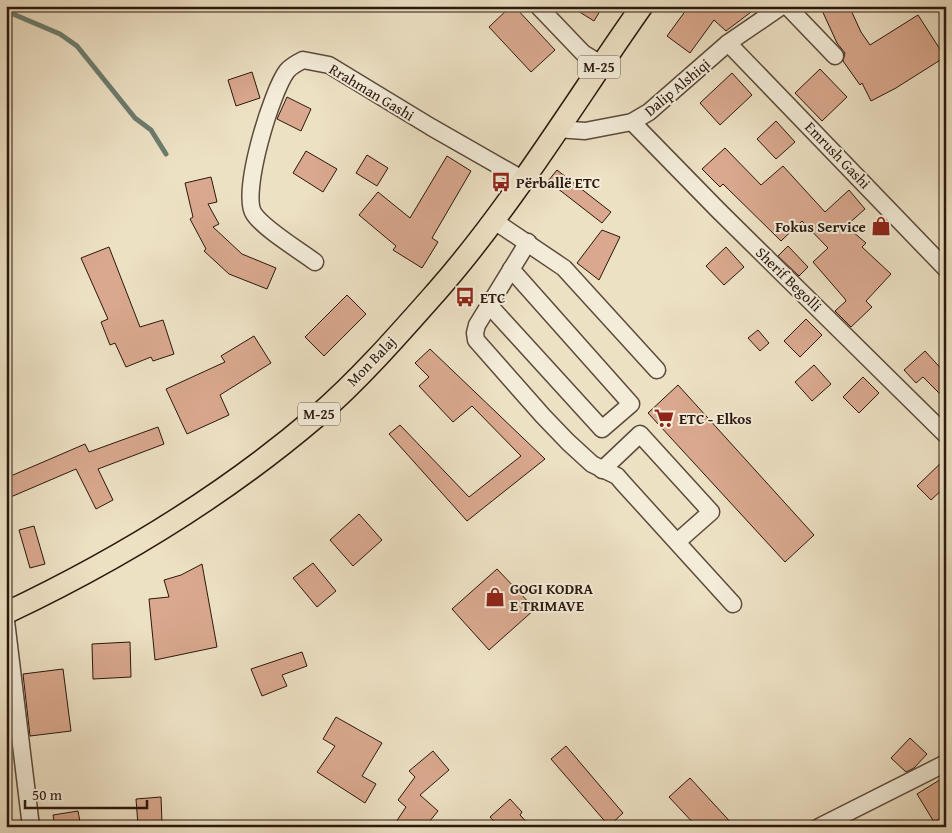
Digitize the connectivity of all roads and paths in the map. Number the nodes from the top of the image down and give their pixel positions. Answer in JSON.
{"nodes":[{"id":1,"x":538,"y":6,"type":"edge"},
{"id":2,"x":642,"y":6,"type":"edge"},
{"id":3,"x":782,"y":6,"type":"edge"},
{"id":4,"x":787,"y":6,"type":"edge"},
{"id":5,"x":728,"y":43,"type":"junction"},
{"id":6,"x":835,"y":56,"type":"dead end"},
{"id":7,"x":601,"y":64,"type":"junction"},
{"id":8,"x":632,"y":122,"type":"junction"},
{"id":9,"x":557,"y":129,"type":"junction"},
{"id":10,"x":522,"y":179,"type":"junction"},
{"id":11,"x":493,"y":220,"type":"junction"},
{"id":12,"x":528,"y":242,"type":"junction"},
{"id":13,"x":315,"y":262,"type":"dead end"},
{"id":14,"x":511,"y":269,"type":"junction"},
{"id":15,"x":946,"y":269,"type":"edge"},
{"id":16,"x":489,"y":305,"type":"junction"},
{"id":17,"x":657,"y":370,"type":"dead end"},
{"id":18,"x":946,"y":435,"type":"edge"},
{"id":19,"x":602,"y":470,"type":"junction"},
{"id":20,"x":677,"y":542,"type":"junction"},
{"id":21,"x":733,"y":604,"type":"dead end"},
{"id":22,"x":6,"y":613,"type":"edge"},
{"id":23,"x":6,"y":621,"type":"edge"},
{"id":24,"x":946,"y":763,"type":"edge"},
{"id":25,"x":31,"y":827,"type":"edge"},
{"id":26,"x":819,"y":827,"type":"edge"}],
"edges":[{"from":1,"to":7,"type":"street"},
{"from":2,"to":7,"type":"main road","name":"Mon Balaj","number":"M-25"},
{"from":3,"to":5,"type":"street","name":"Dalip Alshiqi"},
{"from":4,"to":6,"type":"street"},
{"from":5,"to":8,"type":"street","name":"Dalip Alshiqi"},
{"from":5,"to":15,"type":"street","name":"Emrush Gashi"},
{"from":7,"to":9,"type":"main road","name":"Mon Balaj","number":"M-25"},
{"from":8,"to":9,"type":"street","name":"Dalip Alshiqi"},
{"from":8,"to":18,"type":"street","name":"Sherif Begolli"},
{"from":9,"to":10,"type":"main road","name":"Mon Balaj","number":"M-25"},
{"from":10,"to":11,"type":"main road","name":"Mon Balaj","number":"M-25"},
{"from":10,"to":13,"type":"street","name":"Rrahman Gashi"},
{"from":11,"to":12,"type":"street"},
{"from":11,"to":22,"type":"main road","name":"Mon Balaj","number":"M-25"},
{"from":12,"to":14,"type":"street"},
{"from":12,"to":17,"type":"street"},
{"from":14,"to":16,"type":"street"},
{"from":14,"to":16,"type":"street"},
{"from":16,"to":19,"type":"street"},
{"from":19,"to":20,"type":"street"},
{"from":19,"to":20,"type":"street"},
{"from":20,"to":21,"type":"street"},
{"from":23,"to":25,"type":"street"},
{"from":24,"to":26,"type":"street"}]}
